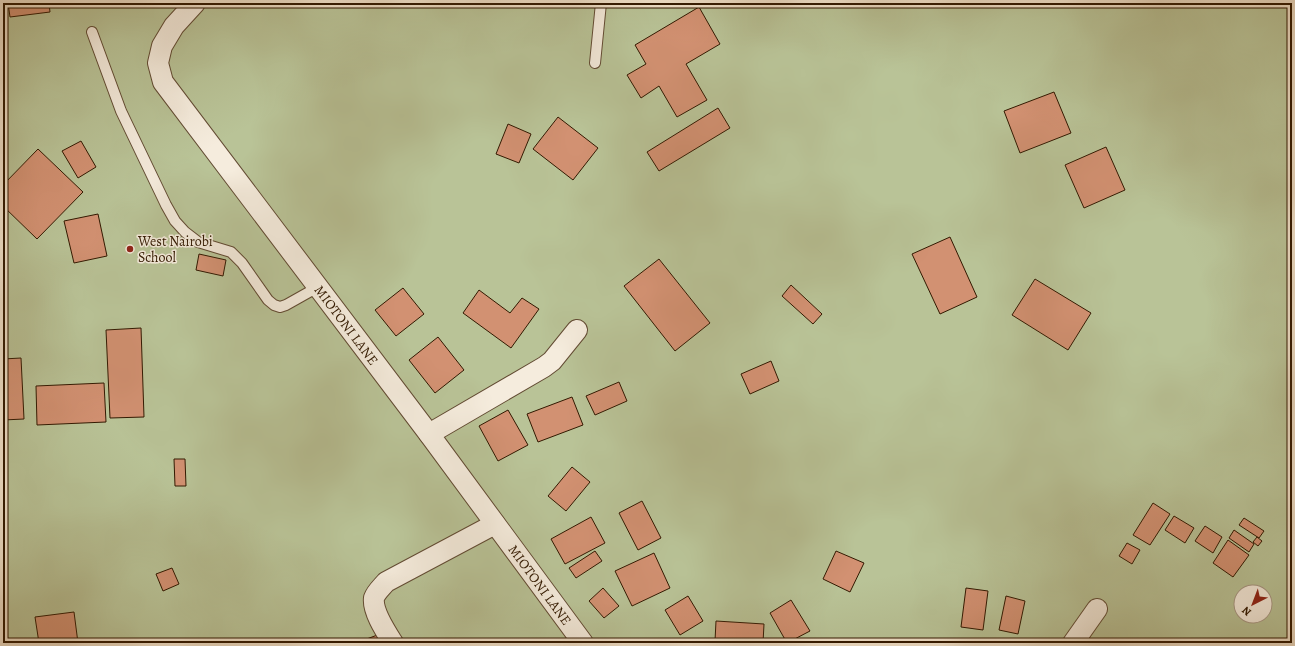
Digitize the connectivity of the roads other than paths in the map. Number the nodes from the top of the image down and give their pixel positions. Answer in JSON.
{"nodes":[{"id":1,"x":195,"y":3,"type":"edge"},
{"id":2,"x":601,"y":3,"type":"edge"},
{"id":3,"x":92,"y":32,"type":"dead end"},
{"id":4,"x":595,"y":63,"type":"dead end"},
{"id":5,"x":318,"y":287,"type":"junction"},
{"id":6,"x":577,"y":330,"type":"dead end"},
{"id":7,"x":429,"y":434,"type":"junction"},
{"id":8,"x":495,"y":524,"type":"junction"},
{"id":9,"x":1097,"y":609,"type":"dead end"},
{"id":10,"x":392,"y":643,"type":"edge"},
{"id":11,"x":583,"y":643,"type":"edge"},
{"id":12,"x":1073,"y":643,"type":"edge"}],
"edges":[{"from":1,"to":5,"type":"street","name":"MIOTONI LANE"},
{"from":2,"to":4,"type":"lane"},
{"from":3,"to":5,"type":"lane"},
{"from":5,"to":7,"type":"street","name":"MIOTONI LANE"},
{"from":6,"to":7,"type":"street"},
{"from":7,"to":8,"type":"street","name":"MIOTONI LANE"},
{"from":8,"to":10,"type":"street"},
{"from":8,"to":11,"type":"street","name":"MIOTONI LANE"},
{"from":9,"to":12,"type":"street"}]}
